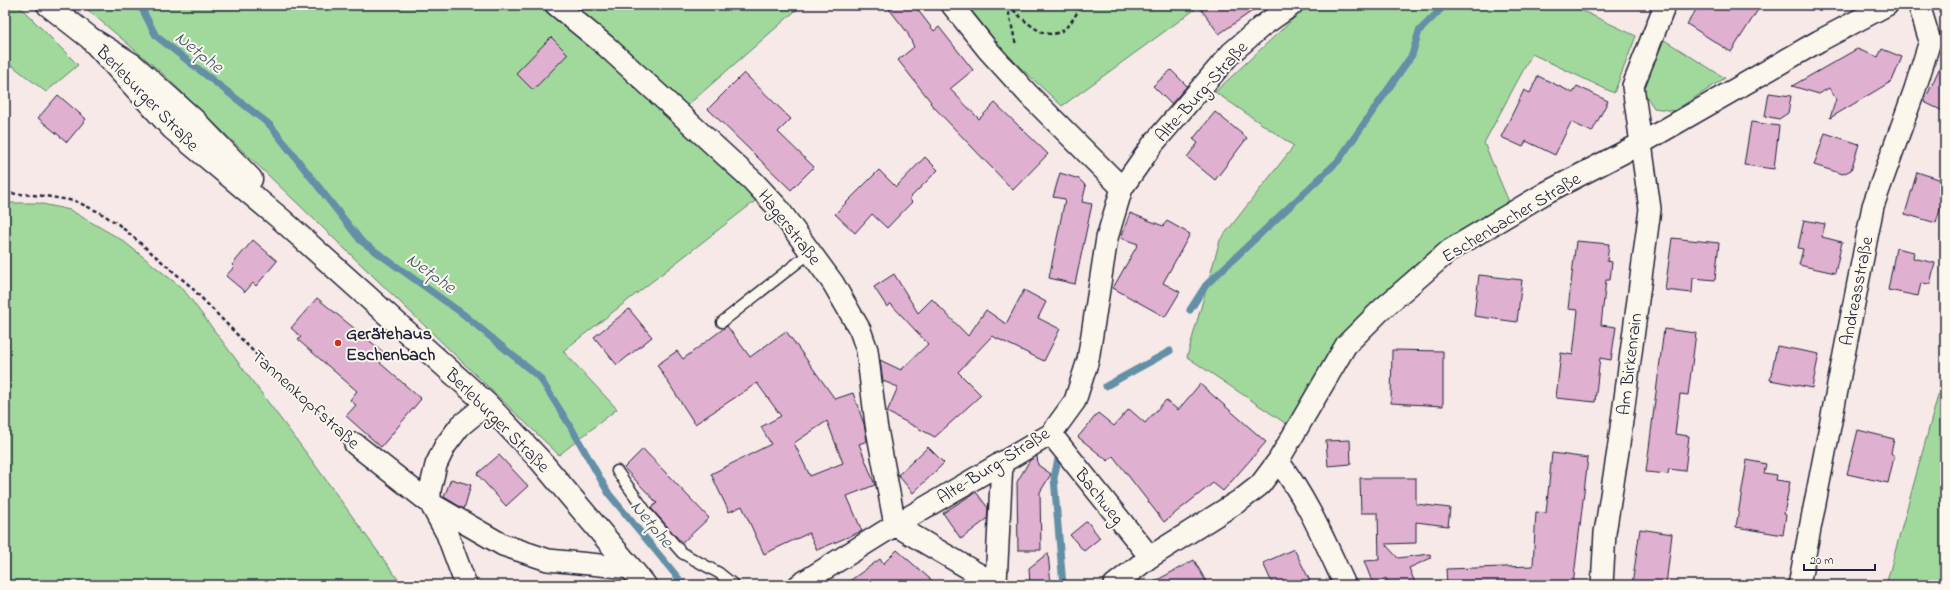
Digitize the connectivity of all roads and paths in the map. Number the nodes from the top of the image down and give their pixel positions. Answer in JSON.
{"nodes":[{"id":1,"x":48,"y":5,"type":"edge"},
{"id":2,"x":556,"y":5,"type":"edge"},
{"id":3,"x":952,"y":5,"type":"edge"},
{"id":4,"x":1008,"y":5,"type":"edge"},
{"id":5,"x":1081,"y":5,"type":"edge"},
{"id":6,"x":1292,"y":5,"type":"edge"},
{"id":7,"x":1665,"y":5,"type":"edge"},
{"id":8,"x":1887,"y":5,"type":"edge"},
{"id":9,"x":1919,"y":5,"type":"edge"},
{"id":10,"x":1640,"y":144,"type":"junction"},
{"id":11,"x":1122,"y":188,"type":"junction"},
{"id":12,"x":5,"y":193,"type":"edge"},
{"id":13,"x":810,"y":252,"type":"junction"},
{"id":14,"x":722,"y":322,"type":"dead end"},
{"id":15,"x":486,"y":404,"type":"junction"},
{"id":16,"x":1051,"y":434,"type":"junction"},
{"id":17,"x":355,"y":444,"type":"joint"},
{"id":18,"x":1278,"y":461,"type":"junction"},
{"id":19,"x":1002,"y":462,"type":"junction"},
{"id":20,"x":617,"y":471,"type":"dead end"},
{"id":21,"x":430,"y":502,"type":"junction"},
{"id":22,"x":895,"y":525,"type":"junction"},
{"id":23,"x":1150,"y":558,"type":"junction"},
{"id":24,"x":631,"y":568,"type":"junction"},
{"id":25,"x":5,"y":574,"type":"edge"},
{"id":26,"x":996,"y":584,"type":"edge"},
{"id":27,"x":9,"y":585,"type":"edge"},
{"id":28,"x":466,"y":585,"type":"edge"},
{"id":29,"x":646,"y":585,"type":"edge"},
{"id":30,"x":734,"y":585,"type":"edge"},
{"id":31,"x":799,"y":585,"type":"edge"},
{"id":32,"x":1114,"y":585,"type":"edge"},
{"id":33,"x":1345,"y":585,"type":"edge"},
{"id":34,"x":1602,"y":585,"type":"edge"},
{"id":35,"x":1799,"y":585,"type":"edge"}],
"edges":[{"from":1,"to":15,"type":"main road","name":"Berleburger Straße"},
{"from":2,"to":13,"type":"street","name":"Hagerstraße"},
{"from":3,"to":11,"type":"street"},
{"from":4,"to":5,"type":"path"},
{"from":6,"to":11,"type":"street","name":"Alte-Burg-Straße"},
{"from":7,"to":10,"type":"street","name":"Am Birkenrain"},
{"from":8,"to":10,"type":"street","name":"Eschenbacher Straße"},
{"from":9,"to":35,"type":"street","name":"Andreasstraße"},
{"from":10,"to":18,"type":"street","name":"Eschenbacher Straße"},
{"from":10,"to":34,"type":"street","name":"Am Birkenrain"},
{"from":11,"to":16,"type":"street","name":"Alte-Burg-Straße"},
{"from":12,"to":17,"type":"path","name":"Tannenkopfstraße"},
{"from":13,"to":14,"type":"lane"},
{"from":13,"to":22,"type":"street","name":"Hagerstraße"},
{"from":15,"to":21,"type":"street"},
{"from":15,"to":24,"type":"main road","name":"Berleburger Straße"},
{"from":16,"to":19,"type":"street","name":"Alte-Burg-Straße"},
{"from":16,"to":23,"type":"street","name":"Bachweg"},
{"from":17,"to":21,"type":"street","name":"Tannenkopfstraße"},
{"from":18,"to":23,"type":"street","name":"Eschenbacher Straße"},
{"from":18,"to":33,"type":"street"},
{"from":19,"to":22,"type":"street","name":"Alte-Burg-Straße"},
{"from":19,"to":26,"type":"street"},
{"from":20,"to":30,"type":"lane"},
{"from":21,"to":24,"type":"street","name":"Tannenkopfstraße"},
{"from":21,"to":28,"type":"street"},
{"from":22,"to":26,"type":"street"},
{"from":22,"to":31,"type":"street","name":"Alte-Burg-Straße"},
{"from":23,"to":32,"type":"street","name":"Eschenbacher Straße"},
{"from":24,"to":29,"type":"main road","name":"Berleburger Straße"},
{"from":25,"to":27,"type":"path"}]}
